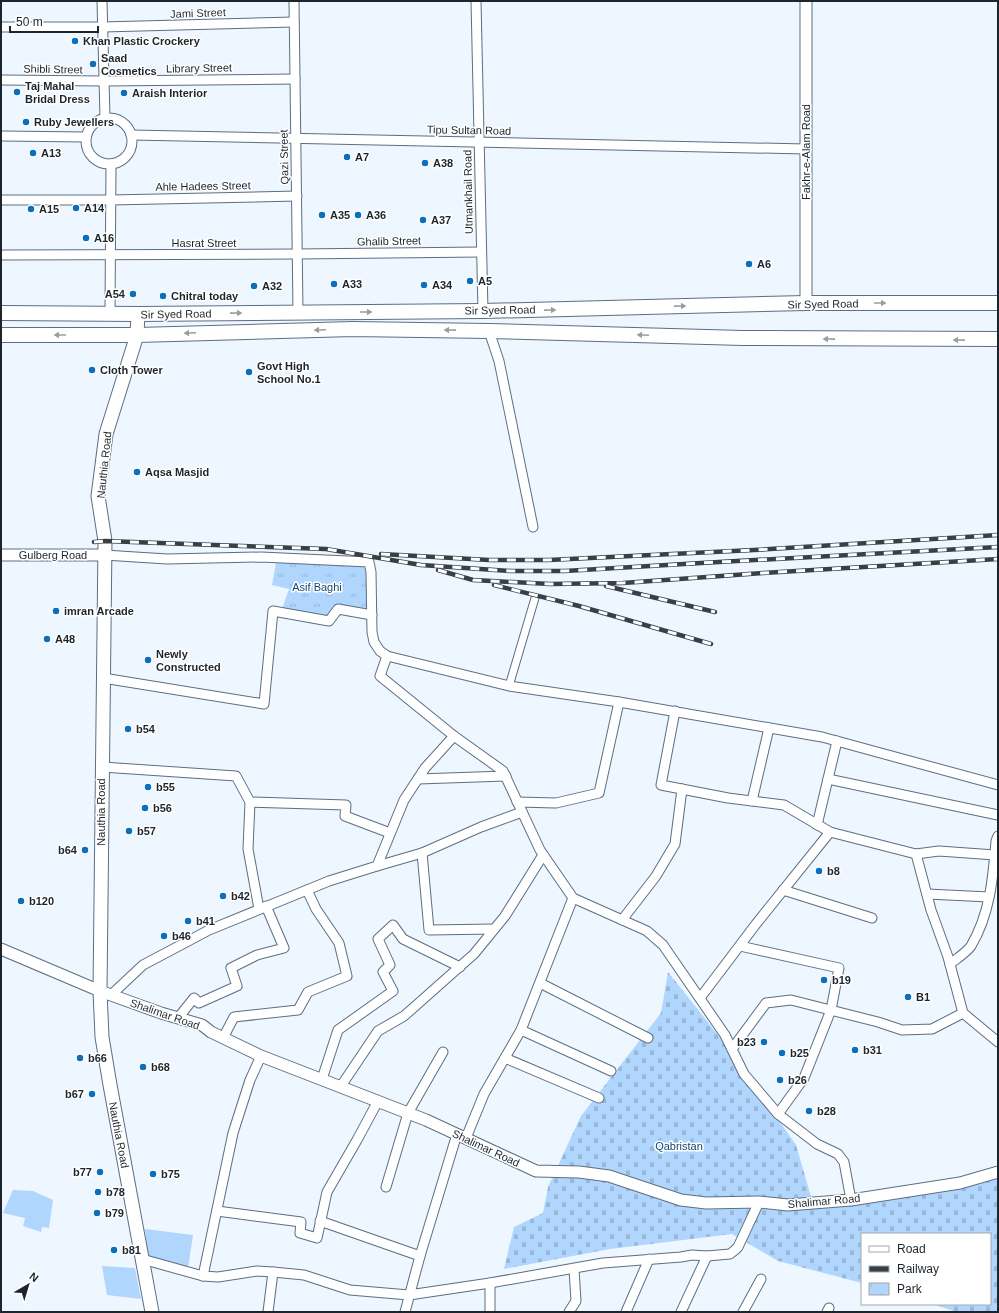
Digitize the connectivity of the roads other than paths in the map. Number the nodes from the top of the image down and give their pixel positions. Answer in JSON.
{"nodes":[{"id":1,"x":102,"y":1,"type":"edge"},
{"id":2,"x":294,"y":1,"type":"edge"},
{"id":3,"x":476,"y":1,"type":"edge"},
{"id":4,"x":806,"y":1,"type":"edge"},
{"id":5,"x":294,"y":22,"type":"junction"},
{"id":6,"x":1,"y":27,"type":"edge"},
{"id":7,"x":102,"y":28,"type":"junction"},
{"id":8,"x":295,"y":79,"type":"junction"},
{"id":9,"x":1,"y":80,"type":"edge"},
{"id":10,"x":104,"y":81,"type":"junction"},
{"id":11,"x":105,"y":118,"type":"junction"},
{"id":12,"x":131,"y":135,"type":"junction"},
{"id":13,"x":1,"y":136,"type":"edge"},
{"id":14,"x":86,"y":136,"type":"junction"},
{"id":15,"x":296,"y":138,"type":"junction"},
{"id":16,"x":479,"y":142,"type":"junction"},
{"id":17,"x":806,"y":149,"type":"junction"},
{"id":18,"x":111,"y":164,"type":"junction"},
{"id":19,"x":297,"y":196,"type":"junction"},
{"id":20,"x":1,"y":200,"type":"edge"},
{"id":21,"x":110,"y":200,"type":"junction"},
{"id":22,"x":481,"y":252,"type":"junction"},
{"id":23,"x":297,"y":254,"type":"junction"},
{"id":24,"x":1,"y":255,"type":"edge"},
{"id":25,"x":110,"y":255,"type":"junction"},
{"id":26,"x":806,"y":303,"type":"junction"},
{"id":27,"x":998,"y":303,"type":"edge"},
{"id":28,"x":483,"y":311,"type":"junction"},
{"id":29,"x":298,"y":312,"type":"junction"},
{"id":30,"x":1,"y":313,"type":"edge"},
{"id":31,"x":110,"y":313,"type":"junction"},
{"id":32,"x":138,"y":314,"type":"junction"},
{"id":33,"x":489,"y":331,"type":"junction"},
{"id":34,"x":1,"y":334,"type":"edge"},
{"id":35,"x":137,"y":335,"type":"junction"},
{"id":36,"x":998,"y":340,"type":"edge"},
{"id":37,"x":533,"y":527,"type":"dead end"},
{"id":38,"x":104,"y":555,"type":"junction"},
{"id":39,"x":1,"y":556,"type":"edge"},
{"id":40,"x":535,"y":598,"type":"dead end"},
{"id":41,"x":372,"y":615,"type":"junction"},
{"id":42,"x":387,"y":656,"type":"junction"},
{"id":43,"x":103,"y":678,"type":"junction"},
{"id":44,"x":509,"y":686,"type":"junction"},
{"id":45,"x":619,"y":702,"type":"junction"},
{"id":46,"x":675,"y":711,"type":"junction"},
{"id":47,"x":769,"y":728,"type":"junction"},
{"id":48,"x":454,"y":736,"type":"junction"},
{"id":49,"x":837,"y":741,"type":"junction"},
{"id":50,"x":102,"y":767,"type":"junction"},
{"id":51,"x":506,"y":776,"type":"junction"},
{"id":52,"x":418,"y":779,"type":"junction"},
{"id":53,"x":828,"y":779,"type":"junction"},
{"id":54,"x":998,"y":785,"type":"edge"},
{"id":55,"x":682,"y":789,"type":"junction"},
{"id":56,"x":752,"y":801,"type":"junction"},
{"id":57,"x":250,"y":802,"type":"junction"},
{"id":58,"x":518,"y":802,"type":"junction"},
{"id":59,"x":522,"y":812,"type":"junction"},
{"id":60,"x":998,"y":816,"type":"edge"},
{"id":61,"x":817,"y":825,"type":"junction"},
{"id":62,"x":830,"y":832,"type":"junction"},
{"id":63,"x":390,"y":833,"type":"junction"},
{"id":64,"x":998,"y":836,"type":"edge"},
{"id":65,"x":422,"y":853,"type":"junction"},
{"id":66,"x":916,"y":854,"type":"junction"},
{"id":67,"x":544,"y":855,"type":"junction"},
{"id":68,"x":995,"y":855,"type":"junction"},
{"id":69,"x":377,"y":866,"type":"junction"},
{"id":70,"x":307,"y":890,"type":"junction"},
{"id":71,"x":783,"y":890,"type":"junction"},
{"id":72,"x":926,"y":894,"type":"junction"},
{"id":73,"x":989,"y":897,"type":"junction"},
{"id":74,"x":573,"y":898,"type":"junction"},
{"id":75,"x":262,"y":908,"type":"junction"},
{"id":76,"x":872,"y":918,"type":"dead end"},
{"id":77,"x":622,"y":920,"type":"junction"},
{"id":78,"x":494,"y":929,"type":"junction"},
{"id":79,"x":740,"y":946,"type":"junction"},
{"id":80,"x":1,"y":949,"type":"edge"},
{"id":81,"x":950,"y":964,"type":"junction"},
{"id":82,"x":460,"y":967,"type":"junction"},
{"id":83,"x":540,"y":983,"type":"junction"},
{"id":84,"x":106,"y":993,"type":"junction"},
{"id":85,"x":700,"y":998,"type":"junction"},
{"id":86,"x":831,"y":1010,"type":"junction"},
{"id":87,"x":963,"y":1012,"type":"junction"},
{"id":88,"x":178,"y":1018,"type":"junction"},
{"id":89,"x":522,"y":1030,"type":"junction"},
{"id":90,"x":223,"y":1038,"type":"junction"},
{"id":91,"x":648,"y":1038,"type":"dead end"},
{"id":92,"x":998,"y":1042,"type":"edge"},
{"id":93,"x":732,"y":1049,"type":"junction"},
{"id":94,"x":443,"y":1052,"type":"dead end"},
{"id":95,"x":261,"y":1056,"type":"junction"},
{"id":96,"x":505,"y":1058,"type":"junction"},
{"id":97,"x":611,"y":1071,"type":"dead end"},
{"id":98,"x":322,"y":1079,"type":"junction"},
{"id":99,"x":341,"y":1086,"type":"junction"},
{"id":100,"x":599,"y":1098,"type":"dead end"},
{"id":101,"x":378,"y":1101,"type":"junction"},
{"id":102,"x":408,"y":1113,"type":"junction"},
{"id":103,"x":778,"y":1114,"type":"junction"},
{"id":104,"x":461,"y":1136,"type":"junction"},
{"id":105,"x":998,"y":1172,"type":"edge"},
{"id":106,"x":386,"y":1187,"type":"dead end"},
{"id":107,"x":852,"y":1200,"type":"junction"},
{"id":108,"x":759,"y":1202,"type":"junction"},
{"id":109,"x":217,"y":1211,"type":"junction"},
{"id":110,"x":320,"y":1221,"type":"junction"},
{"id":111,"x":420,"y":1256,"type":"junction"},
{"id":112,"x":707,"y":1256,"type":"junction"},
{"id":113,"x":142,"y":1259,"type":"junction"},
{"id":114,"x":649,"y":1259,"type":"junction"},
{"id":115,"x":574,"y":1269,"type":"junction"},
{"id":116,"x":273,"y":1272,"type":"junction"},
{"id":117,"x":203,"y":1276,"type":"junction"},
{"id":118,"x":761,"y":1279,"type":"dead end"},
{"id":119,"x":490,"y":1283,"type":"junction"},
{"id":120,"x":409,"y":1295,"type":"junction"},
{"id":121,"x":152,"y":1312,"type":"edge"},
{"id":122,"x":268,"y":1312,"type":"edge"},
{"id":123,"x":405,"y":1312,"type":"edge"},
{"id":124,"x":490,"y":1312,"type":"edge"},
{"id":125,"x":569,"y":1312,"type":"edge"},
{"id":126,"x":626,"y":1312,"type":"edge"},
{"id":127,"x":681,"y":1312,"type":"edge"},
{"id":128,"x":743,"y":1312,"type":"edge"}],
"edges":[{"from":1,"to":7,"type":"street"},
{"from":2,"to":5,"type":"street","name":"Qazi Street"},
{"from":3,"to":16,"type":"street","name":"Utmankhail Road"},
{"from":4,"to":17,"type":"street","name":"Fakhr-e-Alam Road"},
{"from":5,"to":7,"type":"street","name":"Jami Street"},
{"from":5,"to":8,"type":"street","name":"Qazi Street"},
{"from":6,"to":7,"type":"street","name":"Jami Street"},
{"from":7,"to":10,"type":"street"},
{"from":8,"to":10,"type":"street","name":"Library Street"},
{"from":8,"to":15,"type":"street","name":"Qazi Street"},
{"from":9,"to":10,"type":"street","name":"Shibli Street"},
{"from":10,"to":11,"type":"street"},
{"from":11,"to":12,"type":"street"},
{"from":11,"to":14,"type":"street"},
{"from":12,"to":15,"type":"street","name":"Tipu Sultan Road"},
{"from":12,"to":18,"type":"street"},
{"from":13,"to":14,"type":"street"},
{"from":14,"to":18,"type":"street"},
{"from":15,"to":16,"type":"street","name":"Tipu Sultan Road"},
{"from":15,"to":19,"type":"street","name":"Qazi Street"},
{"from":16,"to":17,"type":"street","name":"Tipu Sultan Road"},
{"from":16,"to":22,"type":"street","name":"Utmankhail Road"},
{"from":17,"to":26,"type":"street","name":"Fakhr-e-Alam Road"},
{"from":18,"to":21,"type":"street"},
{"from":19,"to":21,"type":"street","name":"Ahle Hadees Street"},
{"from":19,"to":23,"type":"street","name":"Qazi Street"},
{"from":20,"to":21,"type":"street","name":"Ahle Hadees Street"},
{"from":21,"to":25,"type":"street"},
{"from":22,"to":23,"type":"street","name":"Ghalib Street"},
{"from":22,"to":28,"type":"street","name":"Utmankhail Road"},
{"from":23,"to":25,"type":"street","name":"Hasrat Street"},
{"from":23,"to":29,"type":"street","name":"Qazi Street"},
{"from":24,"to":25,"type":"street","name":"Hasrat Street"},
{"from":25,"to":31,"type":"street"},
{"from":26,"to":27,"type":"main road","name":"Sir Syed Road","one_way":true},
{"from":28,"to":26,"type":"main road","name":"Sir Syed Road","one_way":true},
{"from":29,"to":28,"type":"main road","name":"Sir Syed Road","one_way":true},
{"from":28,"to":33,"type":"main road"},
{"from":32,"to":29,"type":"main road","name":"Sir Syed Road","one_way":true},
{"from":30,"to":31,"type":"main road","name":"Sir Syed Road"},
{"from":31,"to":32,"type":"main road","name":"Sir Syed Road"},
{"from":32,"to":35,"type":"main road","name":"Nauthia Road"},
{"from":33,"to":35,"type":"main road","name":"Sir Syed Road","one_way":true},
{"from":36,"to":33,"type":"main road","name":"Sir Syed Road","one_way":true},
{"from":33,"to":37,"type":"street"},
{"from":35,"to":34,"type":"main road","name":"Sir Syed Road","one_way":true},
{"from":35,"to":38,"type":"main road","name":"Nauthia Road"},
{"from":38,"to":39,"type":"street","name":"Gulberg Road"},
{"from":38,"to":41,"type":"street"},
{"from":38,"to":43,"type":"main road","name":"Nauthia Road"},
{"from":40,"to":44,"type":"street"},
{"from":41,"to":42,"type":"street"},
{"from":41,"to":43,"type":"street"},
{"from":42,"to":44,"type":"street"},
{"from":42,"to":48,"type":"street"},
{"from":43,"to":50,"type":"main road","name":"Nauthia Road"},
{"from":44,"to":45,"type":"street"},
{"from":45,"to":46,"type":"street"},
{"from":45,"to":58,"type":"street"},
{"from":46,"to":47,"type":"street"},
{"from":46,"to":55,"type":"street"},
{"from":47,"to":49,"type":"street"},
{"from":47,"to":56,"type":"street"},
{"from":48,"to":51,"type":"street"},
{"from":48,"to":52,"type":"street"},
{"from":49,"to":53,"type":"street"},
{"from":49,"to":54,"type":"street"},
{"from":50,"to":57,"type":"street"},
{"from":50,"to":84,"type":"main road","name":"Nauthia Road"},
{"from":51,"to":52,"type":"street"},
{"from":51,"to":58,"type":"street"},
{"from":52,"to":63,"type":"street"},
{"from":53,"to":60,"type":"street"},
{"from":53,"to":61,"type":"street"},
{"from":55,"to":56,"type":"street"},
{"from":55,"to":77,"type":"street"},
{"from":56,"to":61,"type":"street"},
{"from":57,"to":63,"type":"street"},
{"from":57,"to":75,"type":"street"},
{"from":58,"to":59,"type":"street"},
{"from":59,"to":65,"type":"street"},
{"from":59,"to":67,"type":"street"},
{"from":61,"to":62,"type":"street"},
{"from":62,"to":66,"type":"street"},
{"from":62,"to":71,"type":"street"},
{"from":63,"to":69,"type":"street"},
{"from":64,"to":68,"type":"street"},
{"from":65,"to":69,"type":"street"},
{"from":65,"to":78,"type":"street"},
{"from":66,"to":68,"type":"street"},
{"from":66,"to":72,"type":"street"},
{"from":67,"to":74,"type":"street"},
{"from":67,"to":78,"type":"street"},
{"from":68,"to":73,"type":"street"},
{"from":69,"to":70,"type":"street"},
{"from":70,"to":75,"type":"street"},
{"from":70,"to":90,"type":"street"},
{"from":71,"to":76,"type":"street"},
{"from":71,"to":79,"type":"street"},
{"from":72,"to":73,"type":"street"},
{"from":72,"to":81,"type":"street"},
{"from":73,"to":81,"type":"street"},
{"from":74,"to":77,"type":"street"},
{"from":74,"to":83,"type":"street"},
{"from":75,"to":84,"type":"street"},
{"from":75,"to":88,"type":"street"},
{"from":77,"to":85,"type":"street"},
{"from":78,"to":82,"type":"street"},
{"from":79,"to":85,"type":"street"},
{"from":79,"to":86,"type":"street"},
{"from":80,"to":84,"type":"street","name":"Shalimar Road"},
{"from":81,"to":87,"type":"street"},
{"from":82,"to":98,"type":"street"},
{"from":82,"to":99,"type":"street"},
{"from":83,"to":89,"type":"street"},
{"from":83,"to":91,"type":"street"},
{"from":84,"to":88,"type":"street","name":"Shalimar Road"},
{"from":84,"to":113,"type":"main road","name":"Nauthia Road"},
{"from":85,"to":93,"type":"street"},
{"from":86,"to":87,"type":"street"},
{"from":86,"to":93,"type":"street"},
{"from":86,"to":103,"type":"street"},
{"from":87,"to":92,"type":"street"},
{"from":88,"to":90,"type":"street","name":"Shalimar Road"},
{"from":89,"to":96,"type":"street"},
{"from":89,"to":97,"type":"street"},
{"from":90,"to":95,"type":"street","name":"Shalimar Road"},
{"from":93,"to":103,"type":"street"},
{"from":94,"to":102,"type":"street"},
{"from":95,"to":98,"type":"street","name":"Shalimar Road"},
{"from":95,"to":109,"type":"street"},
{"from":96,"to":100,"type":"street"},
{"from":96,"to":104,"type":"street"},
{"from":98,"to":99,"type":"street","name":"Shalimar Road"},
{"from":99,"to":101,"type":"street","name":"Shalimar Road"},
{"from":101,"to":102,"type":"street","name":"Shalimar Road"},
{"from":101,"to":110,"type":"street"},
{"from":102,"to":104,"type":"street","name":"Shalimar Road"},
{"from":102,"to":106,"type":"street"},
{"from":103,"to":107,"type":"street"},
{"from":104,"to":108,"type":"street","name":"Shalimar Road"},
{"from":104,"to":111,"type":"street"},
{"from":105,"to":107,"type":"street","name":"Shalimar Road"},
{"from":107,"to":108,"type":"street","name":"Shalimar Road"},
{"from":108,"to":112,"type":"street"},
{"from":109,"to":110,"type":"street"},
{"from":109,"to":117,"type":"street"},
{"from":110,"to":111,"type":"street"},
{"from":111,"to":120,"type":"street"},
{"from":112,"to":114,"type":"street"},
{"from":112,"to":127,"type":"street"},
{"from":113,"to":117,"type":"street"},
{"from":113,"to":121,"type":"main road","name":"Nauthia Road"},
{"from":114,"to":115,"type":"street"},
{"from":114,"to":126,"type":"street"},
{"from":115,"to":119,"type":"street"},
{"from":115,"to":125,"type":"street"},
{"from":116,"to":117,"type":"street"},
{"from":116,"to":120,"type":"street"},
{"from":116,"to":122,"type":"street"},
{"from":118,"to":128,"type":"street"},
{"from":119,"to":120,"type":"street"},
{"from":119,"to":124,"type":"street"},
{"from":120,"to":123,"type":"street"}]}
